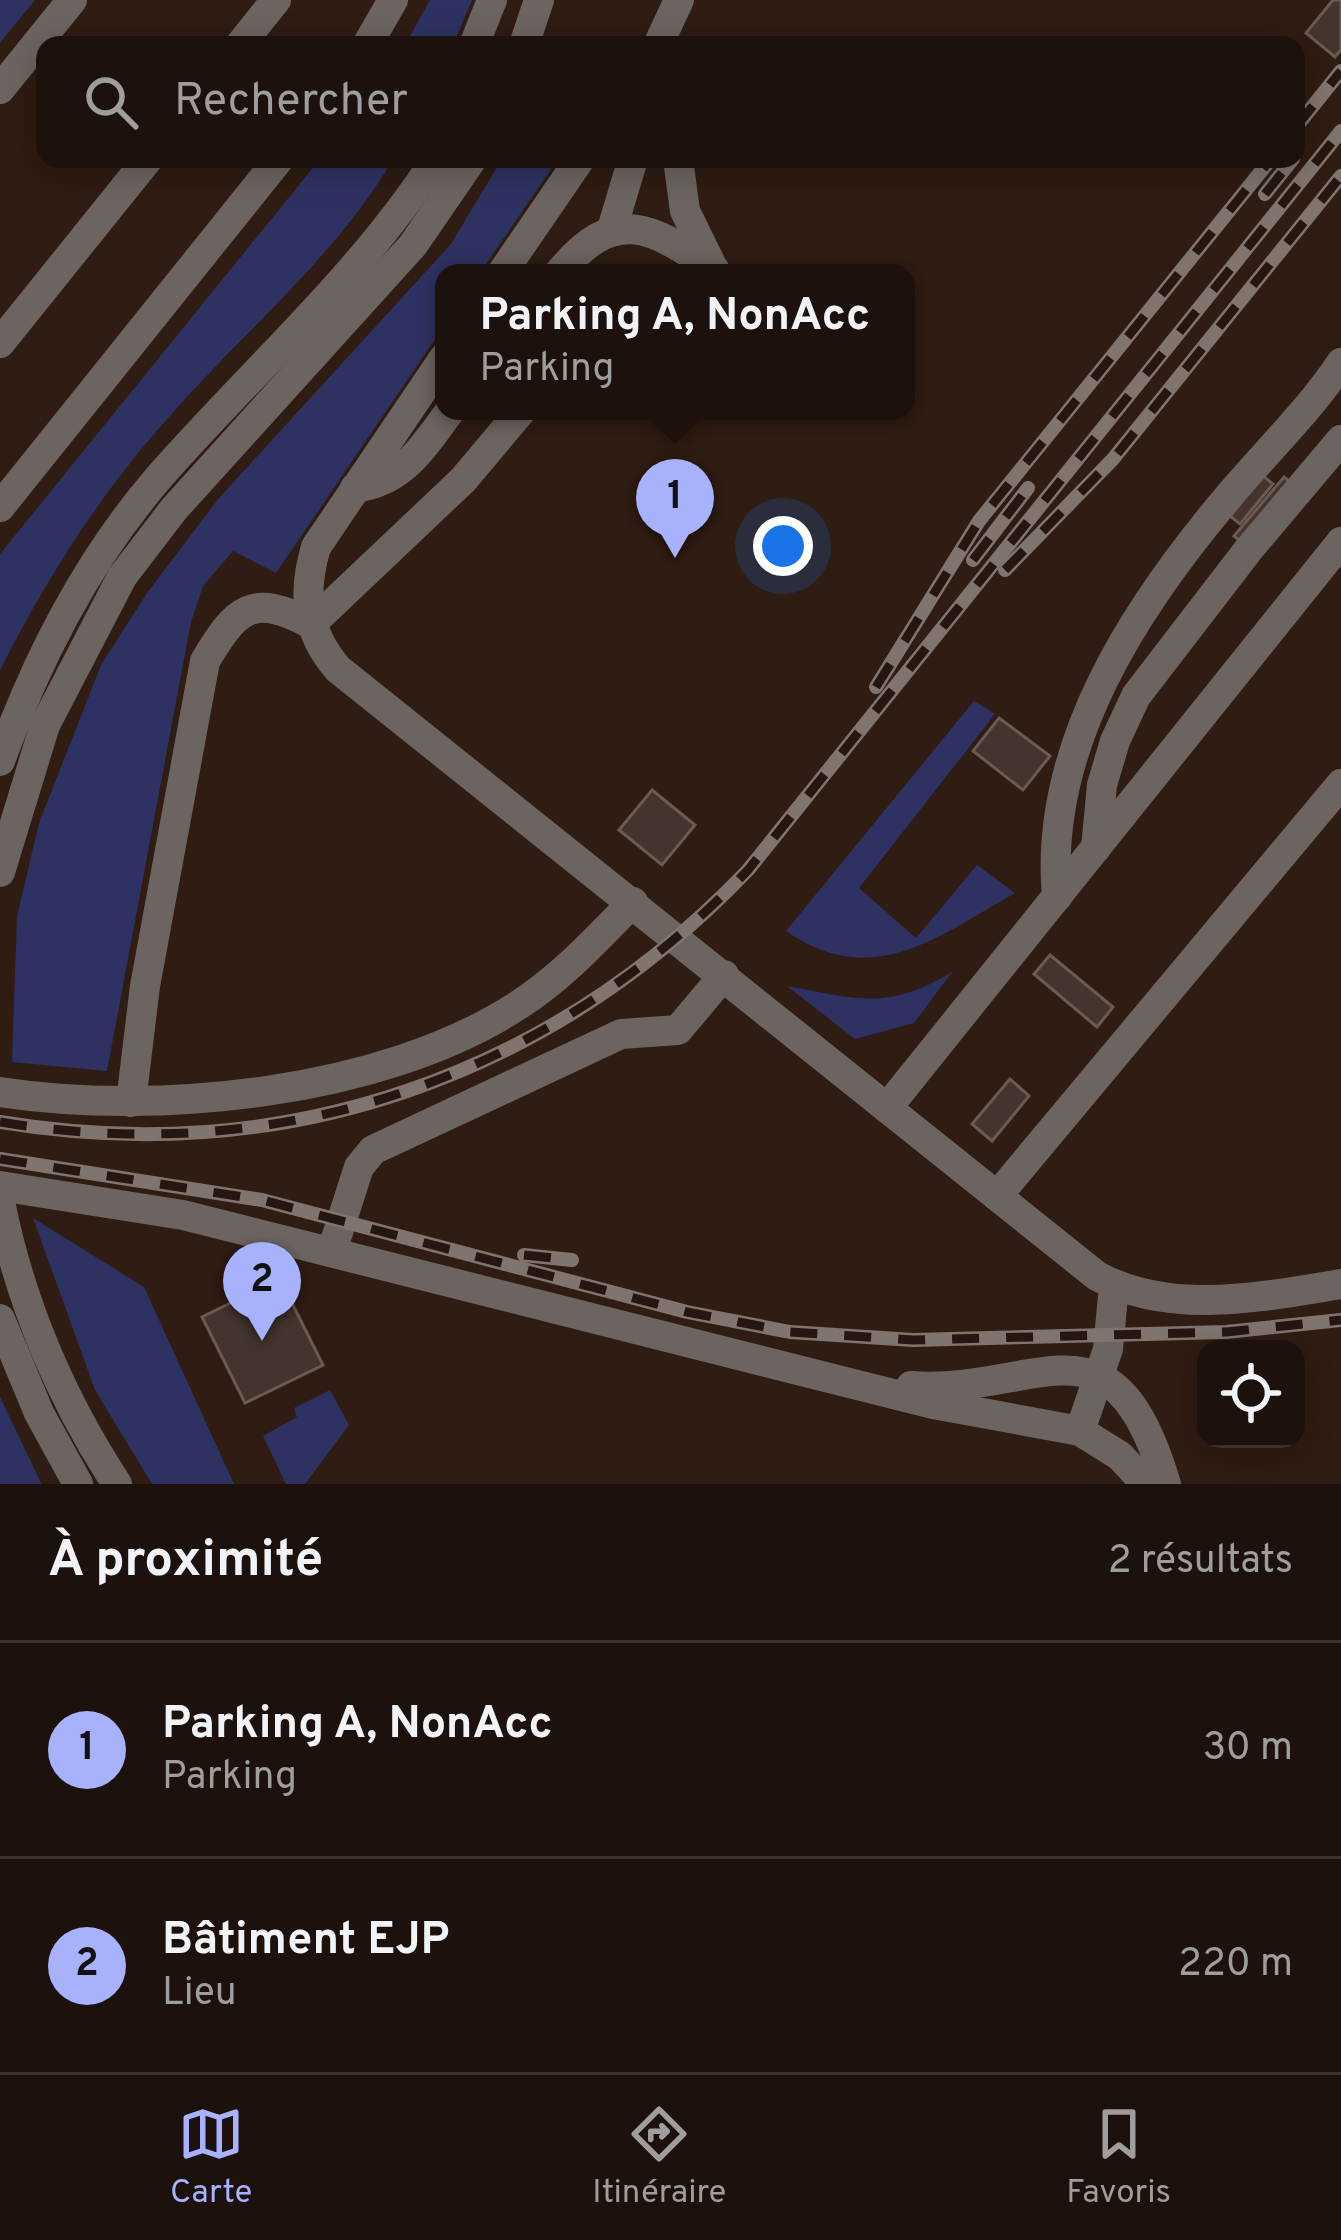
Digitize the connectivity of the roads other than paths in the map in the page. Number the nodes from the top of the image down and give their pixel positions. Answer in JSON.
{"nodes":[{"id":1,"x":71,"y":0,"type":"edge"},
{"id":2,"x":276,"y":0,"type":"edge"},
{"id":3,"x":393,"y":0,"type":"edge"},
{"id":4,"x":492,"y":0,"type":"edge"},
{"id":5,"x":507,"y":0,"type":"edge"},
{"id":6,"x":539,"y":0,"type":"edge"},
{"id":7,"x":679,"y":0,"type":"edge"},
{"id":8,"x":42,"y":36,"type":"edge"},
{"id":9,"x":247,"y":36,"type":"edge"},
{"id":10,"x":372,"y":36,"type":"edge"},
{"id":11,"x":478,"y":36,"type":"edge"},
{"id":12,"x":493,"y":36,"type":"edge"},
{"id":13,"x":527,"y":36,"type":"edge"},
{"id":14,"x":662,"y":36,"type":"edge"},
{"id":15,"x":36,"y":43,"type":"edge"},
{"id":16,"x":0,"y":88,"type":"edge"},
{"id":17,"x":141,"y":168,"type":"edge"},
{"id":18,"x":272,"y":168,"type":"edge"},
{"id":19,"x":411,"y":168,"type":"edge"},
{"id":20,"x":430,"y":168,"type":"edge"},
{"id":21,"x":466,"y":168,"type":"edge"},
{"id":22,"x":574,"y":168,"type":"edge"},
{"id":23,"x":630,"y":168,"type":"edge"},
{"id":24,"x":679,"y":168,"type":"edge"},
{"id":25,"x":612,"y":229,"type":"junction"},
{"id":26,"x":508,"y":264,"type":"edge"},
{"id":27,"x":568,"y":264,"type":"edge"},
{"id":28,"x":692,"y":264,"type":"edge"},
{"id":29,"x":699,"y":264,"type":"edge"},
{"id":30,"x":0,"y":344,"type":"edge"},
{"id":31,"x":1341,"y":363,"type":"edge"},
{"id":32,"x":435,"y":371,"type":"edge"},
{"id":33,"x":443,"y":420,"type":"edge"},
{"id":34,"x":513,"y":420,"type":"edge"},
{"id":35,"x":1341,"y":440,"type":"edge"},
{"id":36,"x":355,"y":488,"type":"junction"},
{"id":37,"x":0,"y":507,"type":"edge"},
{"id":38,"x":1341,"y":542,"type":"edge"},
{"id":39,"x":311,"y":624,"type":"junction"},
{"id":40,"x":0,"y":715,"type":"edge"},
{"id":41,"x":0,"y":761,"type":"edge"},
{"id":42,"x":1341,"y":784,"type":"edge"},
{"id":43,"x":1096,"y":848,"type":"junction"},
{"id":44,"x":0,"y":872,"type":"edge"},
{"id":45,"x":1057,"y":897,"type":"junction"},
{"id":46,"x":633,"y":902,"type":"junction"},
{"id":47,"x":724,"y":975,"type":"junction"},
{"id":48,"x":0,"y":1092,"type":"edge"},
{"id":49,"x":131,"y":1102,"type":"junction"},
{"id":50,"x":887,"y":1108,"type":"junction"},
{"id":51,"x":0,"y":1186,"type":"edge"},
{"id":52,"x":997,"y":1196,"type":"junction"},
{"id":53,"x":1,"y":1206,"type":"edge"},
{"id":54,"x":332,"y":1251,"type":"junction"},
{"id":55,"x":1341,"y":1284,"type":"edge"},
{"id":56,"x":1114,"y":1286,"type":"junction"},
{"id":57,"x":0,"y":1319,"type":"edge"},
{"id":58,"x":0,"y":1358,"type":"edge"},
{"id":59,"x":1099,"y":1376,"type":"junction"},
{"id":60,"x":845,"y":1380,"type":"junction"},
{"id":61,"x":1080,"y":1431,"type":"junction"},
{"id":62,"x":62,"y":1484,"type":"edge"},
{"id":63,"x":78,"y":1484,"type":"edge"},
{"id":64,"x":117,"y":1484,"type":"edge"},
{"id":65,"x":1146,"y":1484,"type":"edge"},
{"id":66,"x":1166,"y":1484,"type":"edge"}],
"edges":[{"from":1,"to":8,"type":"lane"},
{"from":2,"to":9,"type":"lane"},
{"from":3,"to":10,"type":"lane"},
{"from":4,"to":11,"type":"lane"},
{"from":5,"to":12,"type":"lane"},
{"from":6,"to":13,"type":"lane"},
{"from":7,"to":14,"type":"lane"},
{"from":15,"to":16,"type":"lane"},
{"from":17,"to":30,"type":"lane"},
{"from":18,"to":37,"type":"lane"},
{"from":19,"to":40,"type":"lane"},
{"from":20,"to":41,"type":"lane"},
{"from":21,"to":44,"type":"lane"},
{"from":22,"to":26,"type":"lane"},
{"from":23,"to":25,"type":"lane"},
{"from":24,"to":29,"type":"lane"},
{"from":25,"to":27,"type":"lane"},
{"from":25,"to":28,"type":"lane"},
{"from":31,"to":45,"type":"lane"},
{"from":32,"to":36,"type":"lane"},
{"from":33,"to":36,"type":"lane"},
{"from":34,"to":39,"type":"lane"},
{"from":35,"to":43,"type":"lane"},
{"from":36,"to":39,"type":"lane"},
{"from":38,"to":43,"type":"lane"},
{"from":39,"to":46,"type":"lane"},
{"from":39,"to":49,"type":"lane"},
{"from":42,"to":52,"type":"lane"},
{"from":43,"to":45,"type":"lane"},
{"from":45,"to":50,"type":"lane"},
{"from":46,"to":47,"type":"lane"},
{"from":46,"to":49,"type":"lane"},
{"from":47,"to":50,"type":"lane"},
{"from":47,"to":54,"type":"lane"},
{"from":48,"to":49,"type":"lane"},
{"from":50,"to":52,"type":"lane"},
{"from":51,"to":54,"type":"lane"},
{"from":52,"to":56,"type":"lane"},
{"from":53,"to":64,"type":"lane"},
{"from":54,"to":60,"type":"lane"},
{"from":55,"to":56,"type":"lane"},
{"from":56,"to":59,"type":"lane"},
{"from":57,"to":63,"type":"lane"},
{"from":58,"to":62,"type":"lane"},
{"from":59,"to":60,"type":"lane"},
{"from":59,"to":61,"type":"lane"},
{"from":59,"to":66,"type":"lane"},
{"from":60,"to":61,"type":"lane"},
{"from":61,"to":65,"type":"lane"}]}
